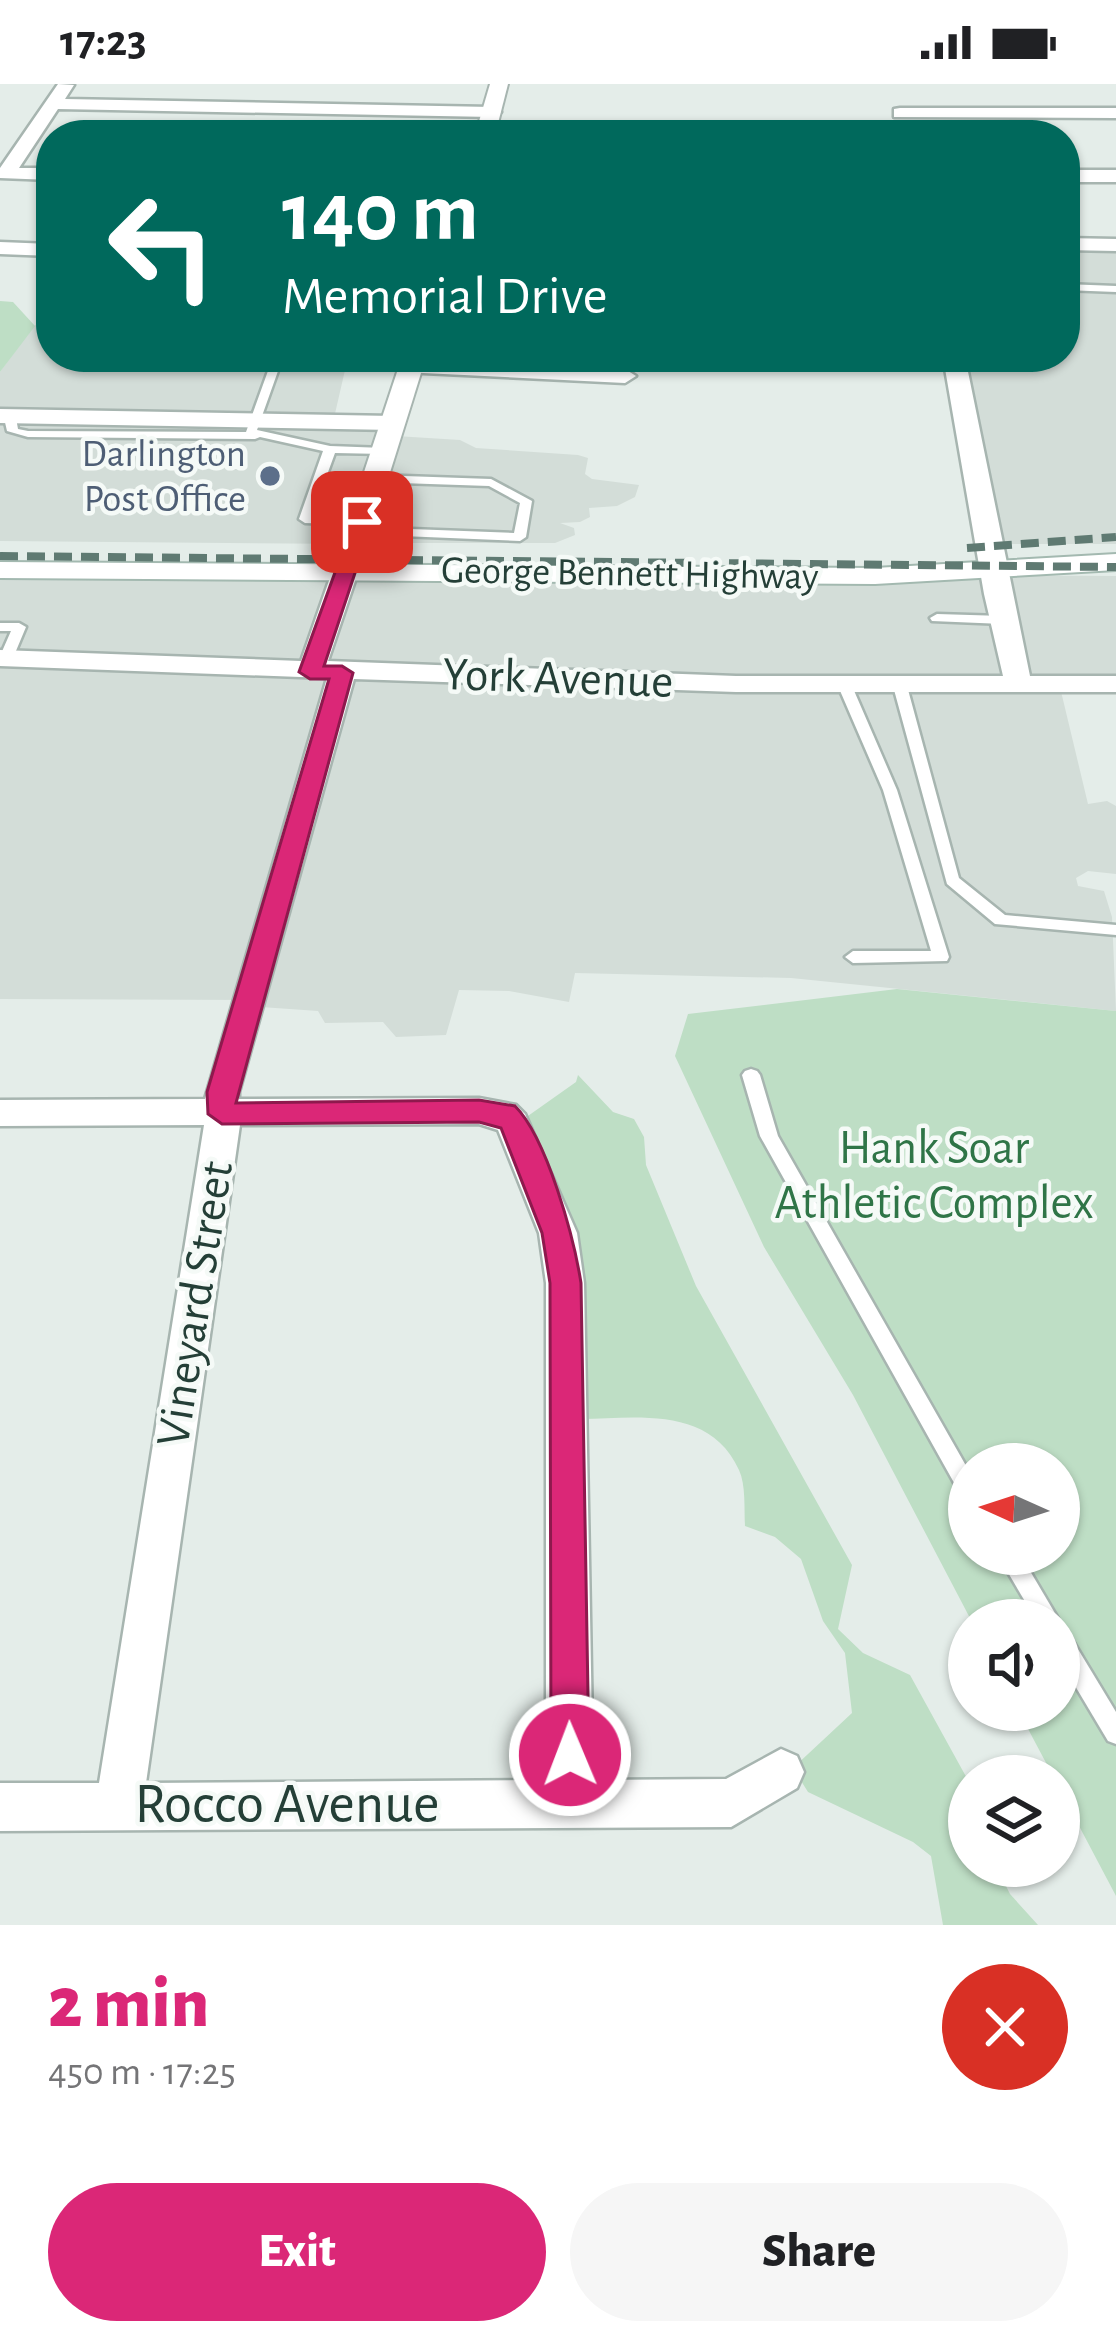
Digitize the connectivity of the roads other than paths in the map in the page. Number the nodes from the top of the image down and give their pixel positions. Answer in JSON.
{"nodes":[{"id":1,"x":67,"y":84,"type":"edge"},
{"id":2,"x":499,"y":84,"type":"edge"},
{"id":3,"x":53,"y":104,"type":"junction"},
{"id":4,"x":312,"y":106,"type":"junction"},
{"id":5,"x":492,"y":112,"type":"junction"},
{"id":6,"x":1116,"y":113,"type":"edge"},
{"id":7,"x":41,"y":120,"type":"edge"},
{"id":8,"x":305,"y":120,"type":"edge"},
{"id":9,"x":490,"y":120,"type":"edge"},
{"id":10,"x":902,"y":120,"type":"edge"},
{"id":11,"x":36,"y":127,"type":"edge"},
{"id":12,"x":3,"y":173,"type":"edge"},
{"id":13,"x":36,"y":174,"type":"edge"},
{"id":14,"x":1080,"y":176,"type":"edge"},
{"id":15,"x":1116,"y":176,"type":"edge"},
{"id":16,"x":1080,"y":244,"type":"edge"},
{"id":17,"x":1116,"y":245,"type":"edge"},
{"id":18,"x":0,"y":248,"type":"edge"},
{"id":19,"x":36,"y":249,"type":"edge"},
{"id":20,"x":1080,"y":288,"type":"edge"},
{"id":21,"x":1116,"y":289,"type":"edge"},
{"id":22,"x":273,"y":372,"type":"edge"},
{"id":23,"x":409,"y":372,"type":"edge"},
{"id":24,"x":564,"y":372,"type":"edge"},
{"id":25,"x":957,"y":372,"type":"edge"},
{"id":26,"x":625,"y":376,"type":"dead end"},
{"id":27,"x":5,"y":417,"type":"edge"},
{"id":28,"x":393,"y":423,"type":"junction"},
{"id":29,"x":255,"y":429,"type":"junction"},
{"id":30,"x":330,"y":449,"type":"junction"},
{"id":31,"x":384,"y":451,"type":"junction"},
{"id":32,"x":375,"y":479,"type":"junction"},
{"id":33,"x":360,"y":526,"type":"junction"},
{"id":34,"x":1116,"y":562,"type":"edge"},
{"id":35,"x":0,"y":570,"type":"edge"},
{"id":36,"x":346,"y":572,"type":"junction"},
{"id":37,"x":994,"y":572,"type":"junction"},
{"id":38,"x":937,"y":618,"type":"dead end"},
{"id":39,"x":1004,"y":620,"type":"junction"},
{"id":40,"x":0,"y":627,"type":"edge"},
{"id":41,"x":3,"y":658,"type":"edge"},
{"id":42,"x":326,"y":672,"type":"junction"},
{"id":43,"x":1116,"y":684,"type":"edge"},
{"id":44,"x":1019,"y":685,"type":"junction"},
{"id":45,"x":845,"y":686,"type":"junction"},
{"id":46,"x":899,"y":686,"type":"junction"},
{"id":47,"x":1116,"y":930,"type":"edge"},
{"id":48,"x":853,"y":957,"type":"dead end"},
{"id":49,"x":752,"y":1075,"type":"dead end"},
{"id":50,"x":0,"y":1113,"type":"edge"},
{"id":51,"x":222,"y":1114,"type":"junction"},
{"id":52,"x":948,"y":1453,"type":"edge"},
{"id":53,"x":1080,"y":1673,"type":"edge"},
{"id":54,"x":1116,"y":1732,"type":"edge"},
{"id":55,"x":781,"y":1772,"type":"dead end"},
{"id":56,"x":570,"y":1803,"type":"junction"},
{"id":57,"x":119,"y":1805,"type":"junction"},
{"id":58,"x":0,"y":1807,"type":"edge"}],
"edges":[{"from":1,"to":3,"type":"street"},
{"from":2,"to":5,"type":"main road"},
{"from":3,"to":4,"type":"street"},
{"from":3,"to":7,"type":"street"},
{"from":4,"to":5,"type":"street"},
{"from":4,"to":8,"type":"street"},
{"from":5,"to":9,"type":"main road"},
{"from":6,"to":10,"type":"street"},
{"from":11,"to":12,"type":"street"},
{"from":12,"to":13,"type":"street"},
{"from":14,"to":15,"type":"street"},
{"from":16,"to":17,"type":"street"},
{"from":18,"to":19,"type":"street"},
{"from":20,"to":21,"type":"lane"},
{"from":22,"to":29,"type":"lane"},
{"from":23,"to":28,"type":"main road"},
{"from":24,"to":26,"type":"street"},
{"from":25,"to":37,"type":"street"},
{"from":27,"to":29,"type":"street"},
{"from":28,"to":29,"type":"street"},
{"from":28,"to":31,"type":"main road"},
{"from":29,"to":30,"type":"lane"},
{"from":30,"to":31,"type":"lane"},
{"from":30,"to":33,"type":"lane"},
{"from":31,"to":32,"type":"main road"},
{"from":32,"to":33,"type":"main road"},
{"from":32,"to":33,"type":"lane"},
{"from":33,"to":36,"type":"main road"},
{"from":34,"to":37,"type":"main road","name":"George Bennett Highway"},
{"from":35,"to":36,"type":"main road","name":"George Bennett Highway"},
{"from":36,"to":37,"type":"main road","name":"George Bennett Highway"},
{"from":36,"to":42,"type":"street","name":"Vineyard Street"},
{"from":37,"to":39,"type":"street"},
{"from":38,"to":39,"type":"lane"},
{"from":39,"to":44,"type":"street"},
{"from":40,"to":41,"type":"lane"},
{"from":41,"to":42,"type":"street","name":"York Avenue"},
{"from":42,"to":45,"type":"street","name":"York Avenue"},
{"from":42,"to":51,"type":"street","name":"Vineyard Street"},
{"from":43,"to":44,"type":"street","name":"York Avenue"},
{"from":44,"to":46,"type":"street","name":"York Avenue"},
{"from":45,"to":46,"type":"street","name":"York Avenue"},
{"from":45,"to":48,"type":"lane"},
{"from":46,"to":47,"type":"lane"},
{"from":49,"to":52,"type":"lane"},
{"from":50,"to":51,"type":"street"},
{"from":51,"to":56,"type":"street"},
{"from":51,"to":57,"type":"street","name":"Vineyard Street"},
{"from":53,"to":54,"type":"lane"},
{"from":55,"to":56,"type":"street","name":"Rocco Avenue"},
{"from":56,"to":57,"type":"street","name":"Rocco Avenue"},
{"from":57,"to":58,"type":"street","name":"Rocco Avenue"}]}
